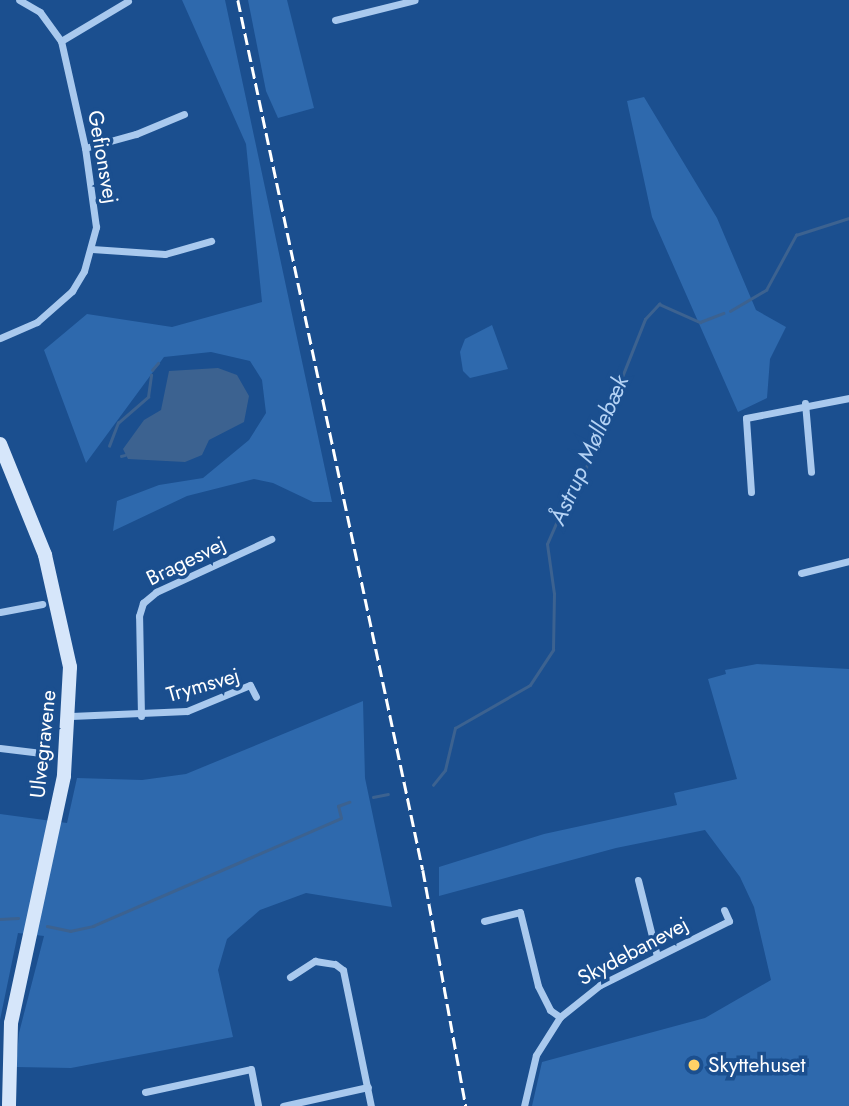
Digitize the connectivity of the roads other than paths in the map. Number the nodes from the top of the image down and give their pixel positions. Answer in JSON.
{"nodes":[{"id":1,"x":19,"y":0,"type":"edge"},
{"id":2,"x":415,"y":0,"type":"edge"},
{"id":3,"x":128,"y":1,"type":"edge"},
{"id":4,"x":335,"y":20,"type":"dead end"},
{"id":5,"x":61,"y":41,"type":"junction"},
{"id":6,"x":184,"y":114,"type":"dead end"},
{"id":7,"x":85,"y":148,"type":"junction"},
{"id":8,"x":211,"y":242,"type":"dead end"},
{"id":9,"x":92,"y":249,"type":"junction"},
{"id":10,"x":0,"y":338,"type":"edge"},
{"id":11,"x":849,"y":398,"type":"edge"},
{"id":12,"x":806,"y":403,"type":"junction"},
{"id":13,"x":0,"y":444,"type":"edge"},
{"id":14,"x":811,"y":472,"type":"dead end"},
{"id":15,"x":751,"y":492,"type":"dead end"},
{"id":16,"x":271,"y":539,"type":"dead end"},
{"id":17,"x":849,"y":561,"type":"edge"},
{"id":18,"x":801,"y":573,"type":"dead end"},
{"id":19,"x":42,"y":604,"type":"dead end"},
{"id":20,"x":0,"y":612,"type":"edge"},
{"id":21,"x":256,"y":697,"type":"dead end"},
{"id":22,"x":71,"y":716,"type":"junction"},
{"id":23,"x":141,"y":716,"type":"junction"},
{"id":24,"x":0,"y":748,"type":"edge"},
{"id":25,"x":51,"y":754,"type":"dead end"},
{"id":26,"x":638,"y":880,"type":"dead end"},
{"id":27,"x":723,"y":911,"type":"dead end"},
{"id":28,"x":484,"y":921,"type":"dead end"},
{"id":29,"x":657,"y":956,"type":"junction"},
{"id":30,"x":290,"y":977,"type":"dead end"},
{"id":31,"x":560,"y":1017,"type":"junction"},
{"id":32,"x":368,"y":1087,"type":"junction"},
{"id":33,"x":145,"y":1092,"type":"dead end"},
{"id":34,"x":9,"y":1106,"type":"edge"},
{"id":35,"x":258,"y":1106,"type":"edge"},
{"id":36,"x":284,"y":1106,"type":"edge"},
{"id":37,"x":371,"y":1106,"type":"edge"},
{"id":38,"x":524,"y":1106,"type":"edge"}],
"edges":[{"from":1,"to":5,"type":"street","name":"Gefionsvej"},
{"from":2,"to":4,"type":"street"},
{"from":3,"to":5,"type":"street"},
{"from":5,"to":7,"type":"street","name":"Gefionsvej"},
{"from":6,"to":7,"type":"street"},
{"from":7,"to":9,"type":"street","name":"Gefionsvej"},
{"from":8,"to":9,"type":"street"},
{"from":9,"to":10,"type":"street","name":"Gefionsvej"},
{"from":11,"to":12,"type":"street"},
{"from":12,"to":14,"type":"street"},
{"from":12,"to":15,"type":"street"},
{"from":13,"to":22,"type":"street","name":"Ulvegravene"},
{"from":16,"to":23,"type":"street","name":"Bragesvej"},
{"from":17,"to":18,"type":"street"},
{"from":19,"to":20,"type":"street"},
{"from":21,"to":23,"type":"street","name":"Trymsvej"},
{"from":22,"to":23,"type":"street","name":"Trymsvej"},
{"from":22,"to":34,"type":"street","name":"Ulvegravene"},
{"from":24,"to":25,"type":"street"},
{"from":26,"to":29,"type":"street"},
{"from":27,"to":29,"type":"street","name":"Skydebanevej"},
{"from":28,"to":31,"type":"street"},
{"from":29,"to":31,"type":"street","name":"Skydebanevej"},
{"from":30,"to":32,"type":"street"},
{"from":31,"to":38,"type":"street","name":"Skydebanevej"},
{"from":32,"to":36,"type":"street"},
{"from":32,"to":37,"type":"street"},
{"from":33,"to":35,"type":"street"}]}
